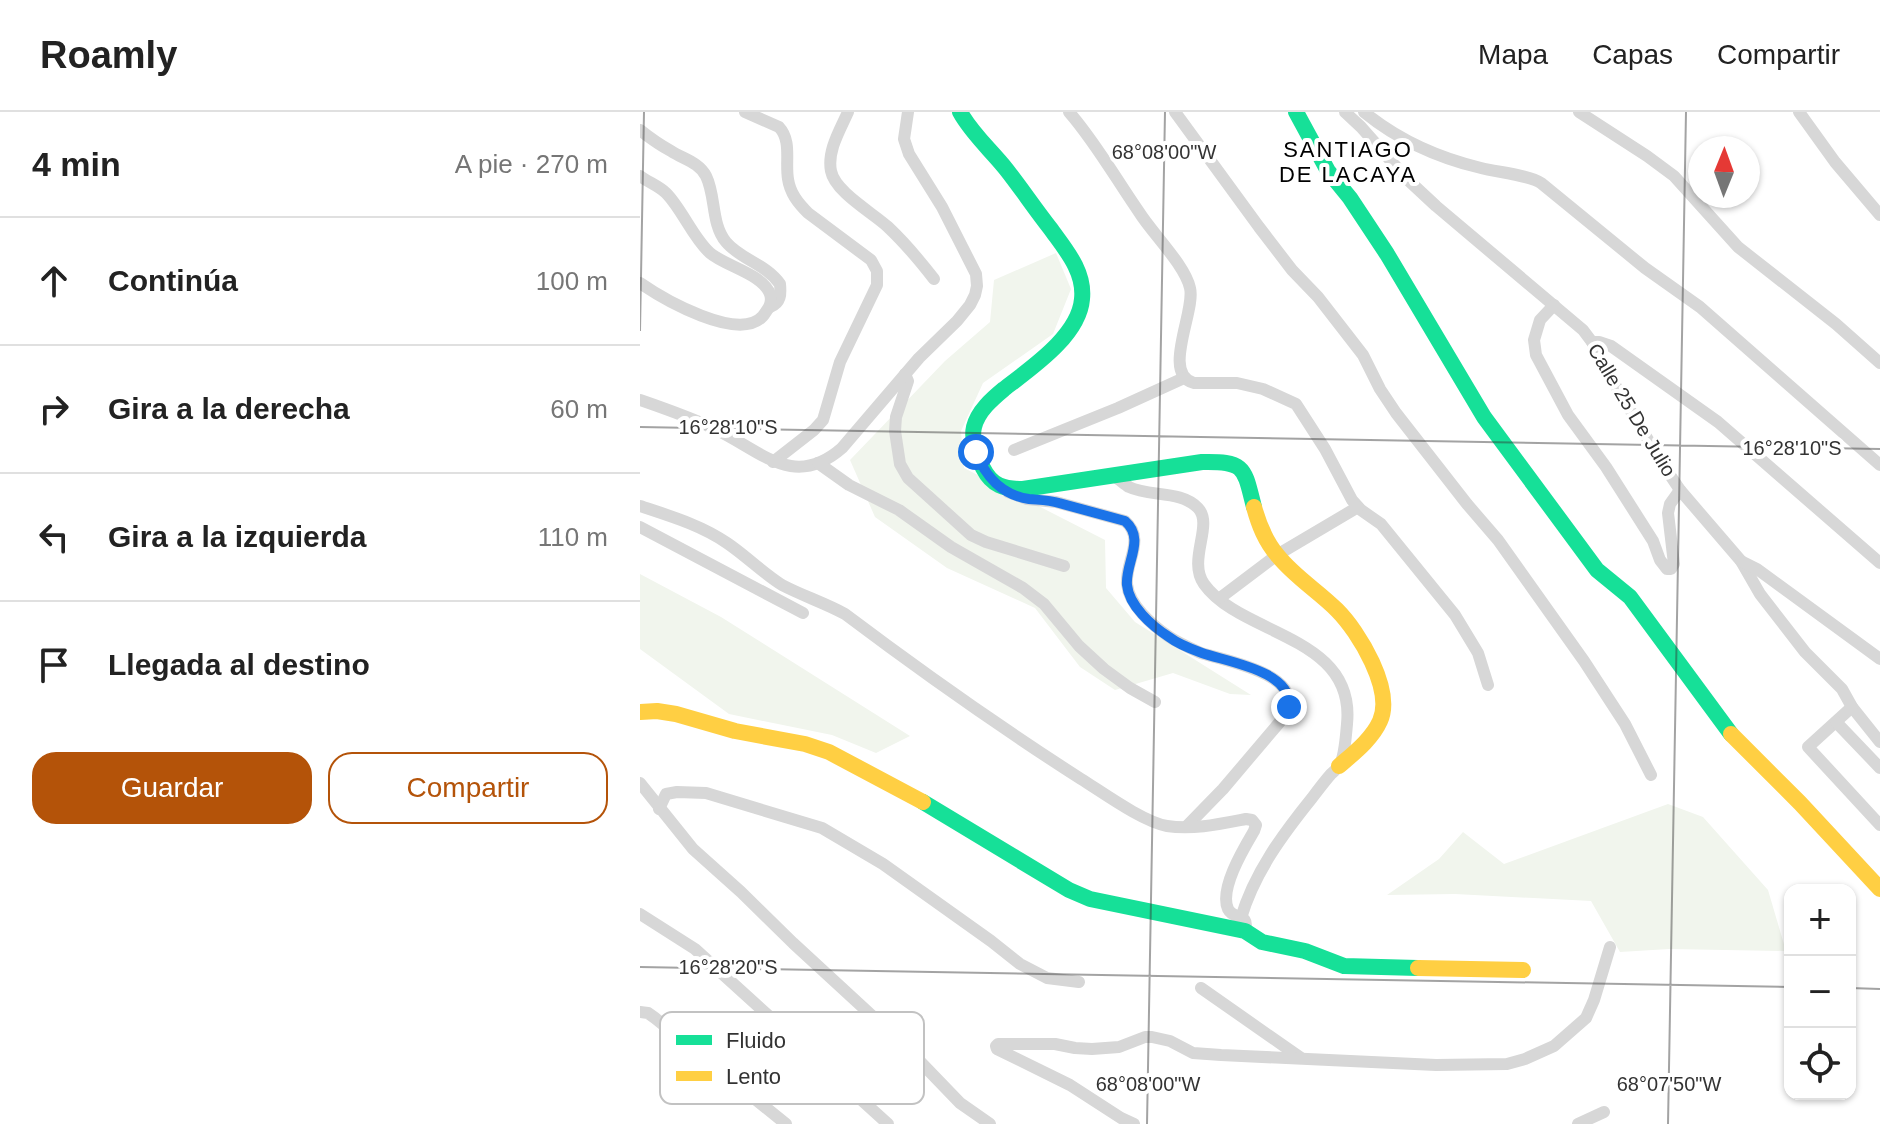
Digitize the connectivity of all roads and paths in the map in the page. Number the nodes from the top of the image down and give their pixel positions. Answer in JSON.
{"nodes":[{"id":1,"x":745,"y":112,"type":"edge"},
{"id":2,"x":848,"y":112,"type":"edge"},
{"id":3,"x":908,"y":112,"type":"edge"},
{"id":4,"x":960,"y":112,"type":"edge"},
{"id":5,"x":1069,"y":112,"type":"edge"},
{"id":6,"x":1175,"y":112,"type":"edge"},
{"id":7,"x":1296,"y":112,"type":"edge"},
{"id":8,"x":1308,"y":112,"type":"edge"},
{"id":9,"x":1345,"y":112,"type":"edge"},
{"id":10,"x":1579,"y":112,"type":"edge"},
{"id":11,"x":1799,"y":112,"type":"edge"},
{"id":12,"x":1807,"y":112,"type":"edge"},
{"id":13,"x":1365,"y":119,"type":"edge"},
{"id":14,"x":1304,"y":129,"type":"junction"},
{"id":15,"x":640,"y":130,"type":"edge"},
{"id":16,"x":1817,"y":135,"type":"junction"},
{"id":17,"x":640,"y":176,"type":"edge"},
{"id":18,"x":1880,"y":215,"type":"edge"},
{"id":19,"x":934,"y":279,"type":"dead end"},
{"id":20,"x":640,"y":283,"type":"edge"},
{"id":21,"x":1554,"y":305,"type":"junction"},
{"id":22,"x":770,"y":307,"type":"junction"},
{"id":23,"x":1592,"y":342,"type":"junction"},
{"id":24,"x":1880,"y":363,"type":"edge"},
{"id":25,"x":905,"y":374,"type":"junction"},
{"id":26,"x":1184,"y":378,"type":"junction"},
{"id":27,"x":640,"y":400,"type":"edge"},
{"id":28,"x":1014,"y":450,"type":"dead end"},
{"id":29,"x":773,"y":462,"type":"junction"},
{"id":30,"x":818,"y":463,"type":"junction"},
{"id":31,"x":1880,"y":465,"type":"edge"},
{"id":32,"x":1114,"y":476,"type":"junction"},
{"id":33,"x":1002,"y":487,"type":"junction"},
{"id":34,"x":1680,"y":490,"type":"junction"},
{"id":35,"x":640,"y":506,"type":"edge"},
{"id":36,"x":1358,"y":507,"type":"junction"},
{"id":37,"x":640,"y":527,"type":"edge"},
{"id":38,"x":1277,"y":555,"type":"junction"},
{"id":39,"x":1741,"y":561,"type":"junction"},
{"id":40,"x":1880,"y":563,"type":"edge"},
{"id":41,"x":1064,"y":566,"type":"dead end"},
{"id":42,"x":1220,"y":598,"type":"junction"},
{"id":43,"x":803,"y":613,"type":"dead end"},
{"id":44,"x":1880,"y":659,"type":"edge"},
{"id":45,"x":1488,"y":685,"type":"dead end"},
{"id":46,"x":1155,"y":702,"type":"dead end"},
{"id":47,"x":1852,"y":707,"type":"junction"},
{"id":48,"x":640,"y":712,"type":"edge"},
{"id":49,"x":1836,"y":722,"type":"junction"},
{"id":50,"x":1880,"y":742,"type":"edge"},
{"id":51,"x":1339,"y":766,"type":"junction"},
{"id":52,"x":1880,"y":768,"type":"edge"},
{"id":53,"x":1651,"y":775,"type":"dead end"},
{"id":54,"x":640,"y":783,"type":"edge"},
{"id":55,"x":659,"y":809,"type":"junction"},
{"id":56,"x":1880,"y":825,"type":"edge"},
{"id":57,"x":1186,"y":827,"type":"junction"},
{"id":58,"x":1880,"y":889,"type":"edge"},
{"id":59,"x":640,"y":914,"type":"edge"},
{"id":60,"x":1243,"y":924,"type":"junction"},
{"id":61,"x":1610,"y":947,"type":"dead end"},
{"id":62,"x":1523,"y":970,"type":"dead end"},
{"id":63,"x":1079,"y":982,"type":"dead end"},
{"id":64,"x":1201,"y":988,"type":"dead end"},
{"id":65,"x":640,"y":1012,"type":"edge"},
{"id":66,"x":765,"y":1012,"type":"edge"},
{"id":67,"x":868,"y":1012,"type":"edge"},
{"id":68,"x":660,"y":1022,"type":"edge"},
{"id":69,"x":1301,"y":1058,"type":"junction"},
{"id":70,"x":924,"y":1066,"type":"edge"},
{"id":71,"x":761,"y":1104,"type":"edge"},
{"id":72,"x":866,"y":1104,"type":"edge"},
{"id":73,"x":1604,"y":1112,"type":"dead end"},
{"id":74,"x":786,"y":1124,"type":"edge"},
{"id":75,"x":888,"y":1124,"type":"edge"},
{"id":76,"x":990,"y":1124,"type":"edge"},
{"id":77,"x":1134,"y":1124,"type":"edge"},
{"id":78,"x":1578,"y":1124,"type":"edge"}],
"edges":[{"from":1,"to":29,"type":"street"},
{"from":2,"to":19,"type":"street"},
{"from":3,"to":25,"type":"street"},
{"from":4,"to":33,"type":"street"},
{"from":5,"to":26,"type":"street"},
{"from":6,"to":53,"type":"street"},
{"from":7,"to":14,"type":"street"},
{"from":8,"to":14,"type":"street"},
{"from":9,"to":13,"type":"street","name":"Calle 25 De Julio"},
{"from":10,"to":24,"type":"street"},
{"from":11,"to":16,"type":"street"},
{"from":12,"to":16,"type":"street"},
{"from":13,"to":21,"type":"street","name":"Calle 25 De Julio"},
{"from":13,"to":31,"type":"street"},
{"from":14,"to":58,"type":"street"},
{"from":15,"to":22,"type":"street"},
{"from":16,"to":18,"type":"street"},
{"from":17,"to":22,"type":"street"},
{"from":20,"to":22,"type":"street"},
{"from":21,"to":23,"type":"street","name":"Calle 25 De Julio"},
{"from":21,"to":34,"type":"street"},
{"from":23,"to":34,"type":"street","name":"Calle 25 De Julio"},
{"from":23,"to":40,"type":"street"},
{"from":25,"to":30,"type":"street"},
{"from":25,"to":41,"type":"street"},
{"from":26,"to":28,"type":"street"},
{"from":26,"to":36,"type":"street"},
{"from":27,"to":29,"type":"street"},
{"from":29,"to":30,"type":"street"},
{"from":30,"to":46,"type":"street"},
{"from":32,"to":33,"type":"street"},
{"from":32,"to":38,"type":"street"},
{"from":32,"to":42,"type":"street"},
{"from":33,"to":57,"type":"street"},
{"from":34,"to":39,"type":"street","name":"Calle 25 De Julio"},
{"from":35,"to":57,"type":"street"},
{"from":36,"to":38,"type":"street"},
{"from":36,"to":45,"type":"street"},
{"from":37,"to":43,"type":"street"},
{"from":38,"to":42,"type":"street"},
{"from":38,"to":51,"type":"street"},
{"from":39,"to":44,"type":"street"},
{"from":39,"to":47,"type":"street","name":"Calle 25 De Julio"},
{"from":42,"to":51,"type":"street"},
{"from":47,"to":49,"type":"street"},
{"from":47,"to":50,"type":"street","name":"Calle 25 De Julio"},
{"from":48,"to":60,"type":"street"},
{"from":49,"to":52,"type":"street"},
{"from":49,"to":56,"type":"street"},
{"from":51,"to":60,"type":"street"},
{"from":54,"to":55,"type":"street"},
{"from":55,"to":63,"type":"street"},
{"from":55,"to":67,"type":"street"},
{"from":57,"to":60,"type":"street"},
{"from":59,"to":66,"type":"street"},
{"from":60,"to":62,"type":"street"},
{"from":61,"to":69,"type":"street"},
{"from":64,"to":69,"type":"street"},
{"from":65,"to":68,"type":"street"},
{"from":69,"to":77,"type":"street"},
{"from":70,"to":76,"type":"street"},
{"from":71,"to":74,"type":"street"},
{"from":72,"to":75,"type":"street"},
{"from":73,"to":78,"type":"street"}]}
